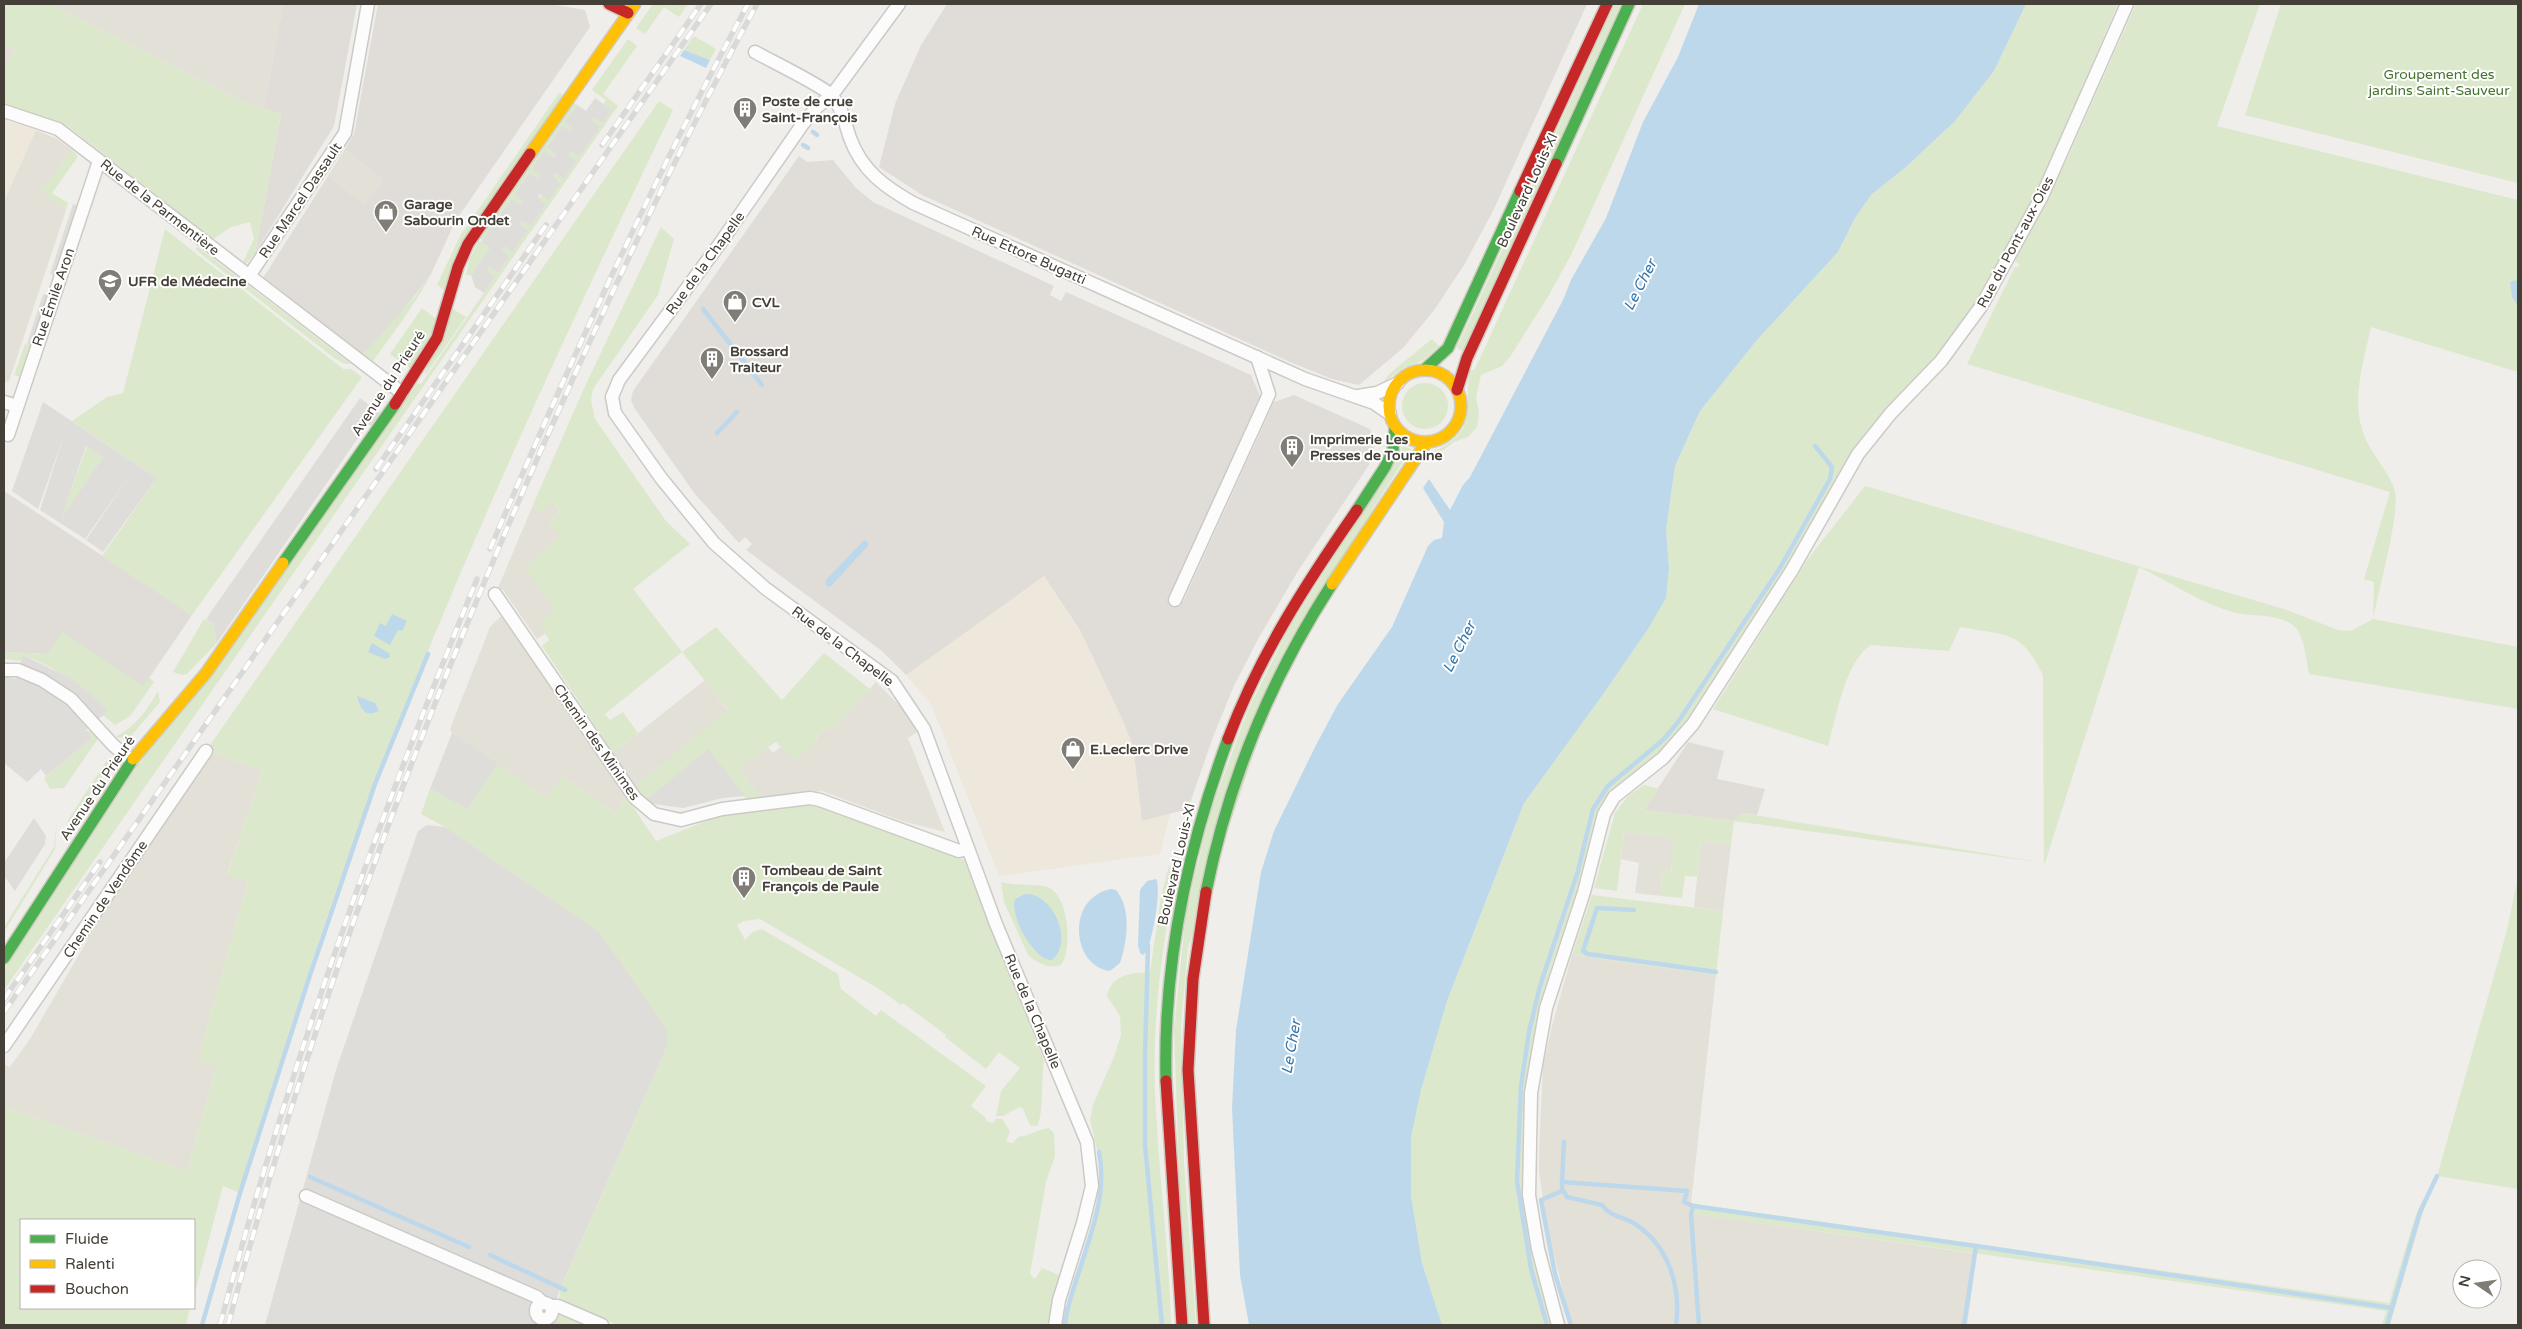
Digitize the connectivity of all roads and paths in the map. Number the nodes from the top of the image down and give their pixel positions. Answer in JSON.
{"nodes":[{"id":1,"x":368,"y":4,"type":"edge"},
{"id":2,"x":609,"y":4,"type":"edge"},
{"id":3,"x":899,"y":4,"type":"edge"},
{"id":4,"x":1607,"y":4,"type":"edge"},
{"id":5,"x":1629,"y":4,"type":"edge"},
{"id":6,"x":2127,"y":4,"type":"edge"},
{"id":7,"x":632,"y":9,"type":"edge"},
{"id":8,"x":755,"y":52,"type":"dead end"},
{"id":9,"x":832,"y":95,"type":"junction"},
{"id":10,"x":4,"y":111,"type":"edge"},
{"id":11,"x":99,"y":160,"type":"junction"},
{"id":12,"x":249,"y":276,"type":"junction"},
{"id":13,"x":1257,"y":358,"type":"junction"},
{"id":14,"x":1424,"y":370,"type":"junction"},
{"id":15,"x":1398,"y":383,"type":"junction"},
{"id":16,"x":1457,"y":390,"type":"junction"},
{"id":17,"x":402,"y":394,"type":"junction"},
{"id":18,"x":1355,"y":396,"type":"junction"},
{"id":19,"x":4,"y":402,"type":"edge"},
{"id":20,"x":17,"y":406,"type":"junction"},
{"id":21,"x":1390,"y":414,"type":"junction"},
{"id":22,"x":1396,"y":427,"type":"junction"},
{"id":23,"x":8,"y":435,"type":"dead end"},
{"id":24,"x":1426,"y":442,"type":"junction"},
{"id":25,"x":495,"y":594,"type":"dead end"},
{"id":26,"x":1175,"y":600,"type":"dead end"},
{"id":27,"x":226,"y":643,"type":"junction"},
{"id":28,"x":4,"y":670,"type":"edge"},
{"id":29,"x":164,"y":704,"type":"dead end"},
{"id":30,"x":142,"y":730,"type":"dead end"},
{"id":31,"x":206,"y":751,"type":"dead end"},
{"id":32,"x":127,"y":758,"type":"junction"},
{"id":33,"x":97,"y":792,"type":"dead end"},
{"id":34,"x":968,"y":849,"type":"junction"},
{"id":35,"x":54,"y":859,"type":"dead end"},
{"id":36,"x":4,"y":939,"type":"edge"},
{"id":37,"x":4,"y":958,"type":"edge"},
{"id":38,"x":4,"y":1046,"type":"edge"},
{"id":39,"x":306,"y":1196,"type":"dead end"},
{"id":40,"x":602,"y":1325,"type":"edge"},
{"id":41,"x":1055,"y":1325,"type":"edge"},
{"id":42,"x":1182,"y":1325,"type":"edge"},
{"id":43,"x":1204,"y":1325,"type":"edge"},
{"id":44,"x":1558,"y":1325,"type":"edge"}],
"edges":[{"from":1,"to":12,"type":"street","name":"Rue Marcel Dassault"},
{"from":2,"to":7,"type":"main road"},
{"from":3,"to":9,"type":"street","name":"Rue de la Chapelle"},
{"from":4,"to":14,"type":"main road","name":"Boulevard Louis-XI"},
{"from":5,"to":16,"type":"main road","name":"Boulevard Louis-XI"},
{"from":6,"to":44,"type":"street","name":"Rue du Pont-aux-Oies"},
{"from":7,"to":17,"type":"main road","name":"Avenue du Prieuré"},
{"from":8,"to":9,"type":"street"},
{"from":9,"to":13,"type":"street","name":"Rue Ettore Bugatti"},
{"from":9,"to":34,"type":"street","name":"Rue de la Chapelle"},
{"from":10,"to":11,"type":"street","name":"Rue de la Parmentière"},
{"from":11,"to":12,"type":"street","name":"Rue de la Parmentière"},
{"from":11,"to":20,"type":"street","name":"Rue Émile Aron"},
{"from":12,"to":17,"type":"street","name":"Rue de la Parmentière"},
{"from":13,"to":18,"type":"street","name":"Rue Ettore Bugatti"},
{"from":13,"to":26,"type":"street"},
{"from":14,"to":15,"type":"main road"},
{"from":14,"to":16,"type":"main road"},
{"from":15,"to":18,"type":"street","name":"Rue Ettore Bugatti"},
{"from":15,"to":21,"type":"main road"},
{"from":16,"to":24,"type":"main road"},
{"from":17,"to":27,"type":"main road","name":"Avenue du Prieuré"},
{"from":18,"to":21,"type":"street","name":"Rue Ettore Bugatti"},
{"from":19,"to":20,"type":"street"},
{"from":20,"to":23,"type":"street","name":"Rue Émile Aron"},
{"from":21,"to":22,"type":"main road"},
{"from":22,"to":24,"type":"main road"},
{"from":22,"to":42,"type":"main road","name":"Boulevard Louis-XI"},
{"from":24,"to":43,"type":"main road"},
{"from":25,"to":34,"type":"street","name":"Chemin des Minimes"},
{"from":27,"to":29,"type":"main road","name":"Avenue du Prieuré"},
{"from":27,"to":32,"type":"main road","name":"Avenue du Prieuré"},
{"from":28,"to":32,"type":"street"},
{"from":30,"to":32,"type":"main road","name":"Avenue du Prieuré"},
{"from":31,"to":38,"type":"street","name":"Chemin de Vendôme"},
{"from":32,"to":33,"type":"main road","name":"Avenue du Prieuré"},
{"from":32,"to":37,"type":"main road","name":"Avenue du Prieuré"},
{"from":34,"to":41,"type":"street","name":"Rue de la Chapelle"},
{"from":35,"to":36,"type":"main road"},
{"from":39,"to":40,"type":"street"}]}
